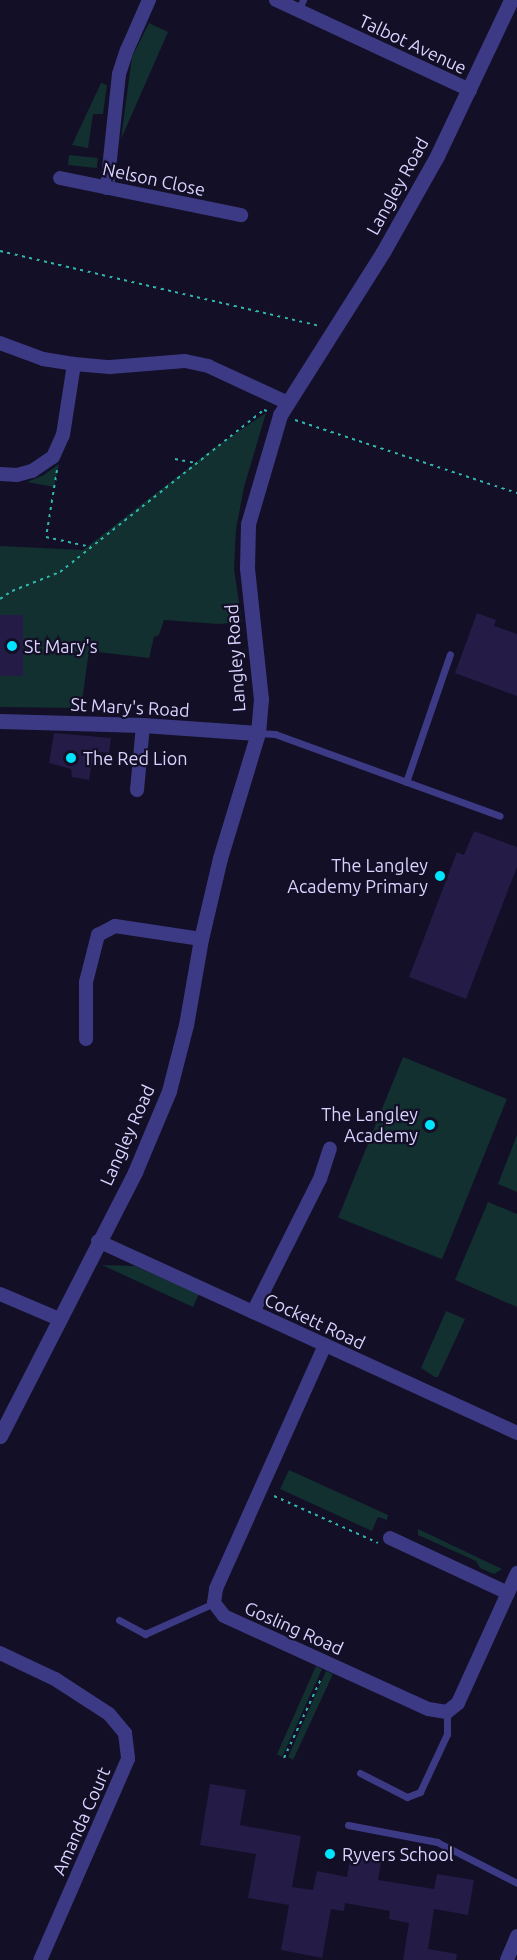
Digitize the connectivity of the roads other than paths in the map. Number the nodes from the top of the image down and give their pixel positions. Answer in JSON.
{"nodes":[{"id":1,"x":149,"y":0,"type":"edge"},
{"id":2,"x":276,"y":0,"type":"edge"},
{"id":3,"x":511,"y":0,"type":"edge"},
{"id":4,"x":301,"y":5,"type":"edge"},
{"id":5,"x":470,"y":90,"type":"junction"},
{"id":6,"x":60,"y":178,"type":"dead end"},
{"id":7,"x":107,"y":188,"type":"junction"},
{"id":8,"x":241,"y":215,"type":"dead end"},
{"id":9,"x":0,"y":343,"type":"edge"},
{"id":10,"x":74,"y":364,"type":"junction"},
{"id":11,"x":283,"y":408,"type":"junction"},
{"id":12,"x":0,"y":474,"type":"edge"},
{"id":13,"x":450,"y":654,"type":"dead end"},
{"id":14,"x":0,"y":721,"type":"edge"},
{"id":15,"x":143,"y":725,"type":"junction"},
{"id":16,"x":258,"y":733,"type":"junction"},
{"id":17,"x":406,"y":782,"type":"junction"},
{"id":18,"x":137,"y":790,"type":"dead end"},
{"id":19,"x":500,"y":816,"type":"dead end"},
{"id":20,"x":201,"y":939,"type":"junction"},
{"id":21,"x":86,"y":1039,"type":"dead end"},
{"id":22,"x":330,"y":1149,"type":"dead end"},
{"id":23,"x":98,"y":1241,"type":"junction"},
{"id":24,"x":0,"y":1294,"type":"edge"},
{"id":25,"x":253,"y":1312,"type":"junction"},
{"id":26,"x":59,"y":1319,"type":"junction"},
{"id":27,"x":325,"y":1345,"type":"junction"},
{"id":28,"x":517,"y":1433,"type":"edge"},
{"id":29,"x":0,"y":1436,"type":"edge"},
{"id":30,"x":390,"y":1538,"type":"road end"},
{"id":31,"x":517,"y":1573,"type":"edge"},
{"id":32,"x":508,"y":1593,"type":"junction"},
{"id":33,"x":214,"y":1603,"type":"junction"},
{"id":34,"x":119,"y":1620,"type":"dead end"},
{"id":35,"x":0,"y":1653,"type":"edge"},
{"id":36,"x":447,"y":1712,"type":"junction"},
{"id":37,"x":360,"y":1773,"type":"dead end"},
{"id":38,"x":348,"y":1825,"type":"dead end"},
{"id":39,"x":517,"y":1883,"type":"edge"},
{"id":40,"x":517,"y":1938,"type":"edge"},
{"id":41,"x":40,"y":1960,"type":"edge"},
{"id":42,"x":507,"y":1960,"type":"edge"}],
"edges":[{"from":1,"to":7,"type":"street"},
{"from":2,"to":4,"type":"street","name":"Talbot Avenue"},
{"from":3,"to":5,"type":"street","name":"Langley Road"},
{"from":4,"to":5,"type":"street","name":"Talbot Avenue"},
{"from":5,"to":11,"type":"street","name":"Langley Road"},
{"from":6,"to":7,"type":"street","name":"Nelson Close"},
{"from":7,"to":8,"type":"street","name":"Nelson Close"},
{"from":9,"to":10,"type":"street"},
{"from":10,"to":11,"type":"street"},
{"from":10,"to":12,"type":"street"},
{"from":11,"to":16,"type":"street","name":"Langley Road"},
{"from":13,"to":17,"type":"lane"},
{"from":14,"to":15,"type":"street","name":"St Mary's Road"},
{"from":15,"to":16,"type":"street","name":"St Mary's Road"},
{"from":15,"to":18,"type":"street"},
{"from":16,"to":17,"type":"lane"},
{"from":16,"to":20,"type":"street","name":"Langley Road"},
{"from":17,"to":19,"type":"lane"},
{"from":20,"to":21,"type":"street"},
{"from":20,"to":23,"type":"street","name":"Langley Road"},
{"from":22,"to":25,"type":"street"},
{"from":23,"to":25,"type":"street","name":"Cockett Road"},
{"from":23,"to":26,"type":"street","name":"Langley Road"},
{"from":24,"to":26,"type":"street"},
{"from":25,"to":27,"type":"street","name":"Cockett Road"},
{"from":26,"to":29,"type":"street","name":"Langley Road"},
{"from":27,"to":28,"type":"street","name":"Cockett Road"},
{"from":27,"to":33,"type":"street"},
{"from":30,"to":32,"type":"street"},
{"from":31,"to":32,"type":"street"},
{"from":32,"to":36,"type":"street"},
{"from":33,"to":34,"type":"lane"},
{"from":33,"to":36,"type":"street","name":"Gosling Road"},
{"from":35,"to":41,"type":"street","name":"Amanda Court"},
{"from":36,"to":37,"type":"lane"},
{"from":38,"to":39,"type":"lane"},
{"from":40,"to":42,"type":"street"}]}
